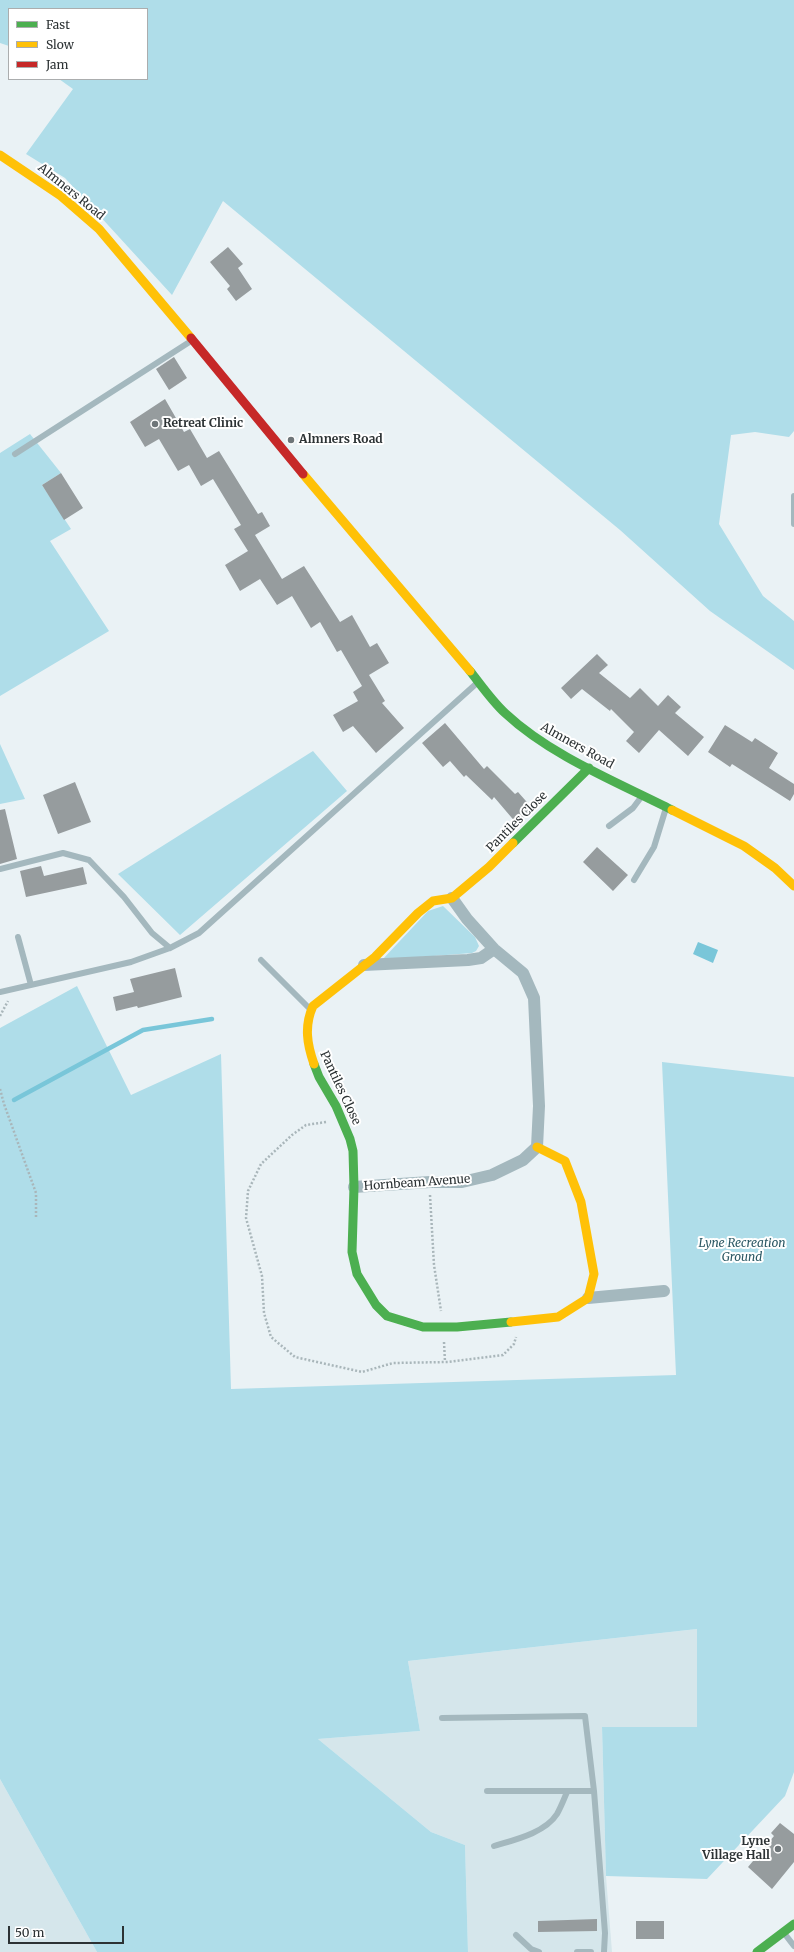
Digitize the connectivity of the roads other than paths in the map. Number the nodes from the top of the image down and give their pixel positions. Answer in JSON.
{"nodes":[{"id":1,"x":0,"y":155,"type":"edge"},
{"id":2,"x":192,"y":340,"type":"junction"},
{"id":3,"x":15,"y":454,"type":"dead end"},
{"id":4,"x":794,"y":496,"type":"edge"},
{"id":5,"x":794,"y":524,"type":"edge"},
{"id":6,"x":478,"y":682,"type":"junction"},
{"id":7,"x":588,"y":768,"type":"junction"},
{"id":8,"x":643,"y":795,"type":"junction"},
{"id":9,"x":666,"y":806,"type":"junction"},
{"id":10,"x":609,"y":826,"type":"dead end"},
{"id":11,"x":0,"y":869,"type":"edge"},
{"id":12,"x":634,"y":880,"type":"dead end"},
{"id":13,"x":794,"y":886,"type":"edge"},
{"id":14,"x":452,"y":898,"type":"junction"},
{"id":15,"x":18,"y":937,"type":"dead end"},
{"id":16,"x":170,"y":948,"type":"junction"},
{"id":17,"x":494,"y":949,"type":"junction"},
{"id":18,"x":261,"y":960,"type":"dead end"},
{"id":19,"x":364,"y":965,"type":"junction"},
{"id":20,"x":31,"y":985,"type":"junction"},
{"id":21,"x":0,"y":992,"type":"edge"},
{"id":22,"x":311,"y":1010,"type":"junction"},
{"id":23,"x":537,"y":1147,"type":"junction"},
{"id":24,"x":354,"y":1188,"type":"junction"},
{"id":25,"x":664,"y":1292,"type":"dead end"},
{"id":26,"x":588,"y":1298,"type":"junction"},
{"id":27,"x":442,"y":1718,"type":"dead end"},
{"id":28,"x":487,"y":1791,"type":"dead end"},
{"id":29,"x":594,"y":1791,"type":"junction"},
{"id":30,"x":567,"y":1792,"type":"junction"},
{"id":31,"x":494,"y":1846,"type":"dead end"},
{"id":32,"x":794,"y":1924,"type":"edge"},
{"id":33,"x":783,"y":1932,"type":"junction"},
{"id":34,"x":516,"y":1936,"type":"dead end"},
{"id":35,"x":794,"y":1946,"type":"edge"},
{"id":36,"x":539,"y":1952,"type":"edge"},
{"id":37,"x":577,"y":1952,"type":"edge"},
{"id":38,"x":591,"y":1952,"type":"edge"},
{"id":39,"x":604,"y":1952,"type":"edge"},
{"id":40,"x":757,"y":1952,"type":"edge"}],
"edges":[{"from":1,"to":2,"type":"street","name":"Almners Road"},
{"from":2,"to":3,"type":"lane"},
{"from":2,"to":6,"type":"street","name":"Almners Road"},
{"from":4,"to":5,"type":"lane"},
{"from":6,"to":7,"type":"street","name":"Almners Road"},
{"from":6,"to":16,"type":"lane"},
{"from":7,"to":8,"type":"street","name":"Almners Road"},
{"from":7,"to":14,"type":"street","name":"Pantiles Close"},
{"from":8,"to":9,"type":"street","name":"Almners Road"},
{"from":8,"to":10,"type":"lane"},
{"from":9,"to":12,"type":"lane"},
{"from":9,"to":13,"type":"street","name":"Almners Road"},
{"from":11,"to":16,"type":"lane"},
{"from":14,"to":17,"type":"street"},
{"from":14,"to":19,"type":"street","name":"Pantiles Close"},
{"from":15,"to":20,"type":"lane"},
{"from":16,"to":20,"type":"lane"},
{"from":17,"to":19,"type":"street"},
{"from":17,"to":23,"type":"street"},
{"from":18,"to":22,"type":"lane"},
{"from":19,"to":22,"type":"street","name":"Pantiles Close"},
{"from":20,"to":21,"type":"lane"},
{"from":22,"to":24,"type":"street","name":"Pantiles Close"},
{"from":23,"to":24,"type":"street","name":"Hornbeam Avenue"},
{"from":23,"to":26,"type":"street"},
{"from":24,"to":26,"type":"street","name":"Pantiles Close"},
{"from":25,"to":26,"type":"street"},
{"from":27,"to":29,"type":"lane"},
{"from":28,"to":30,"type":"lane"},
{"from":29,"to":30,"type":"lane"},
{"from":29,"to":39,"type":"lane"},
{"from":30,"to":31,"type":"lane"},
{"from":32,"to":33,"type":"street"},
{"from":33,"to":35,"type":"lane"},
{"from":33,"to":40,"type":"street"},
{"from":34,"to":36,"type":"lane"},
{"from":37,"to":38,"type":"lane"}]}
